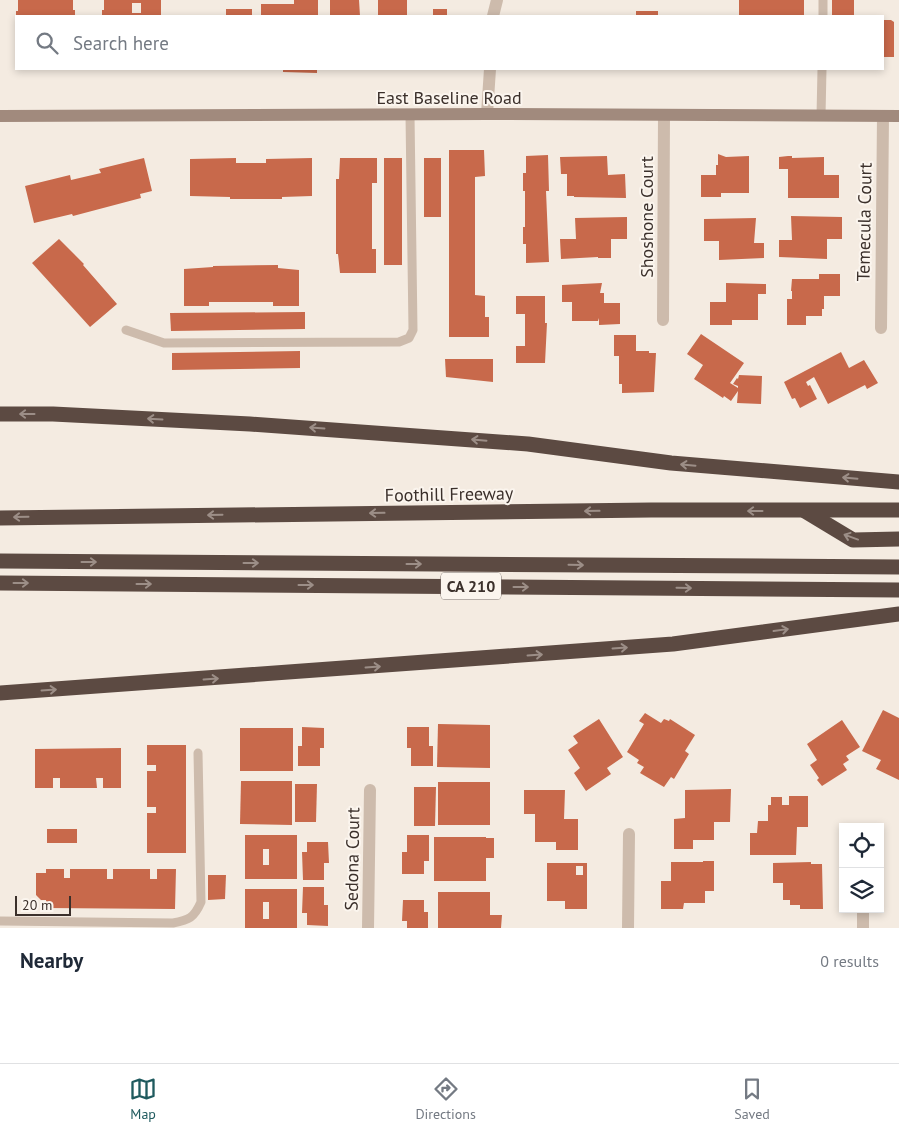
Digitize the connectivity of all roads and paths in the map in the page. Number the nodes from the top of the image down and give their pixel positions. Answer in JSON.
{"nodes":[{"id":1,"x":497,"y":0,"type":"edge"},
{"id":2,"x":823,"y":0,"type":"edge"},
{"id":3,"x":493,"y":15,"type":"edge"},
{"id":4,"x":823,"y":15,"type":"edge"},
{"id":5,"x":490,"y":70,"type":"edge"},
{"id":6,"x":822,"y":70,"type":"edge"},
{"id":7,"x":410,"y":114,"type":"junction"},
{"id":8,"x":487,"y":114,"type":"junction"},
{"id":9,"x":664,"y":114,"type":"junction"},
{"id":10,"x":0,"y":116,"type":"edge"},
{"id":11,"x":821,"y":116,"type":"junction"},
{"id":12,"x":883,"y":116,"type":"junction"},
{"id":13,"x":899,"y":116,"type":"edge"},
{"id":14,"x":663,"y":320,"type":"dead end"},
{"id":15,"x":881,"y":328,"type":"dead end"},
{"id":16,"x":126,"y":330,"type":"dead end"},
{"id":17,"x":0,"y":414,"type":"edge"},
{"id":18,"x":899,"y":482,"type":"edge"},
{"id":19,"x":899,"y":510,"type":"edge"},
{"id":20,"x":803,"y":511,"type":"junction"},
{"id":21,"x":0,"y":518,"type":"edge"},
{"id":22,"x":899,"y":539,"type":"edge"},
{"id":23,"x":0,"y":561,"type":"edge"},
{"id":24,"x":899,"y":567,"type":"edge"},
{"id":25,"x":0,"y":583,"type":"edge"},
{"id":26,"x":899,"y":590,"type":"edge"},
{"id":27,"x":899,"y":614,"type":"edge"},
{"id":28,"x":0,"y":694,"type":"edge"},
{"id":29,"x":198,"y":753,"type":"dead end"},
{"id":30,"x":370,"y":790,"type":"dead end"},
{"id":31,"x":629,"y":834,"type":"dead end"},
{"id":32,"x":863,"y":913,"type":"edge"},
{"id":33,"x":0,"y":921,"type":"edge"},
{"id":34,"x":368,"y":928,"type":"edge"},
{"id":35,"x":628,"y":928,"type":"edge"},
{"id":36,"x":863,"y":928,"type":"edge"}],
"edges":[{"from":1,"to":3,"type":"street"},
{"from":2,"to":4,"type":"lane"},
{"from":5,"to":8,"type":"street"},
{"from":6,"to":11,"type":"lane"},
{"from":7,"to":8,"type":"main road","name":"East Baseline Road"},
{"from":7,"to":10,"type":"main road","name":"East Baseline Road"},
{"from":7,"to":16,"type":"lane"},
{"from":8,"to":9,"type":"main road","name":"East Baseline Road"},
{"from":9,"to":11,"type":"main road","name":"East Baseline Road"},
{"from":9,"to":14,"type":"street","name":"Shoshone Court"},
{"from":11,"to":12,"type":"main road","name":"East Baseline Road"},
{"from":12,"to":13,"type":"main road","name":"East Baseline Road"},
{"from":12,"to":15,"type":"street","name":"Temecula Court"},
{"from":18,"to":17,"type":"highway","one_way":true},
{"from":19,"to":20,"type":"highway","name":"Foothill Freeway"},
{"from":20,"to":21,"type":"highway","name":"Foothill Freeway","one_way":true},
{"from":22,"to":20,"type":"highway","one_way":true},
{"from":23,"to":24,"type":"highway","one_way":true},
{"from":25,"to":26,"type":"highway","number":"CA 210","one_way":true},
{"from":28,"to":27,"type":"highway","one_way":true},
{"from":29,"to":33,"type":"lane"},
{"from":30,"to":34,"type":"street","name":"Sedona Court"},
{"from":31,"to":35,"type":"street"},
{"from":32,"to":36,"type":"street"}]}
